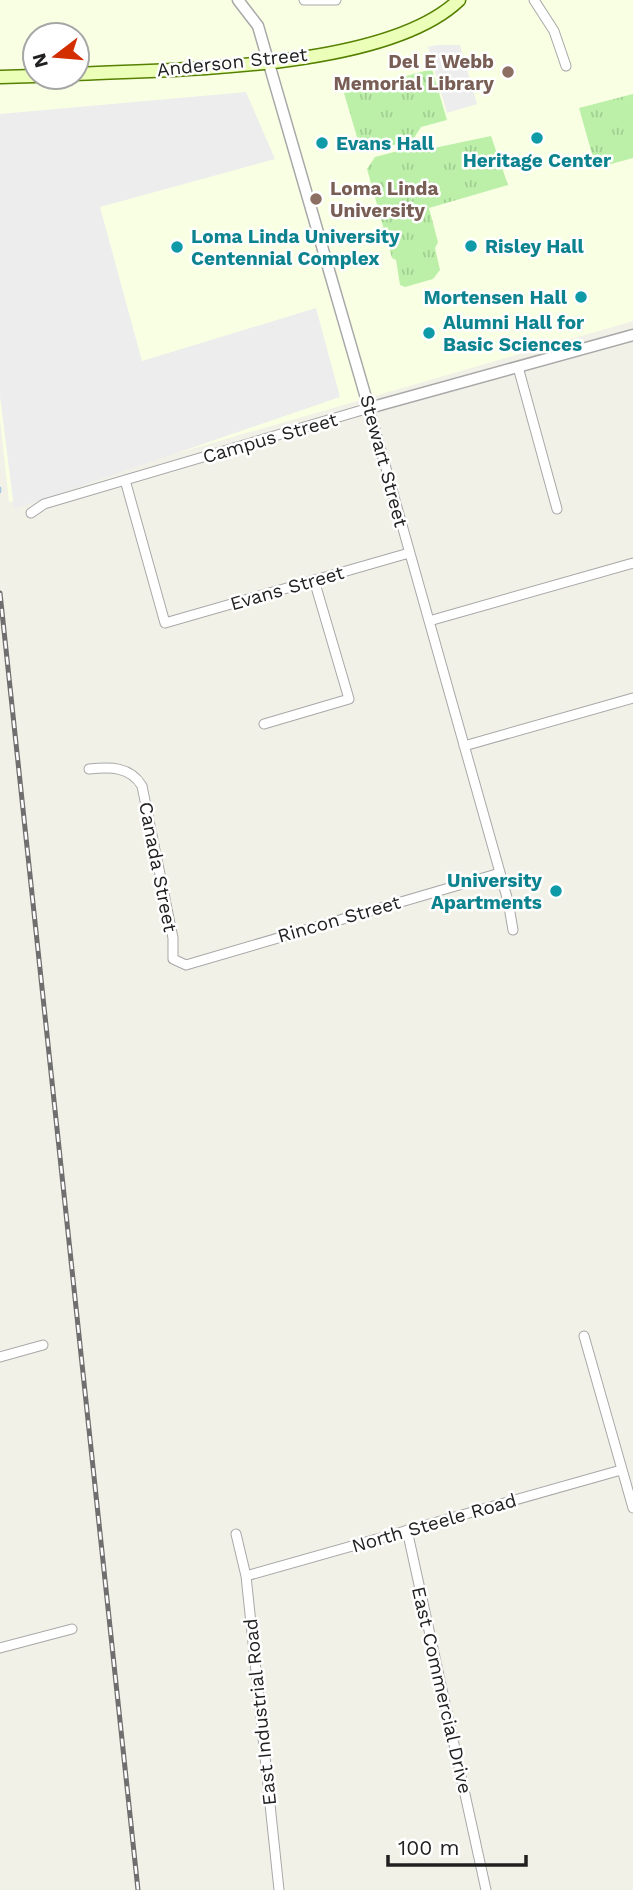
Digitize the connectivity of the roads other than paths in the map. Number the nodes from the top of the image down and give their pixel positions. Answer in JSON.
{"nodes":[{"id":1,"x":238,"y":0,"type":"edge"},
{"id":2,"x":304,"y":0,"type":"edge"},
{"id":3,"x":336,"y":0,"type":"edge"},
{"id":4,"x":459,"y":0,"type":"edge"},
{"id":5,"x":534,"y":0,"type":"edge"},
{"id":6,"x":268,"y":63,"type":"junction"},
{"id":7,"x":566,"y":66,"type":"dead end"},
{"id":8,"x":91,"y":73,"type":"edge"},
{"id":9,"x":21,"y":76,"type":"edge"},
{"id":10,"x":0,"y":77,"type":"edge"},
{"id":11,"x":633,"y":335,"type":"edge"},
{"id":12,"x":518,"y":367,"type":"junction"},
{"id":13,"x":369,"y":408,"type":"junction"},
{"id":14,"x":125,"y":480,"type":"junction"},
{"id":15,"x":557,"y":509,"type":"dead end"},
{"id":16,"x":31,"y":513,"type":"dead end"},
{"id":17,"x":409,"y":553,"type":"junction"},
{"id":18,"x":633,"y":563,"type":"edge"},
{"id":19,"x":314,"y":580,"type":"junction"},
{"id":20,"x":429,"y":621,"type":"junction"},
{"id":21,"x":633,"y":698,"type":"edge"},
{"id":22,"x":264,"y":724,"type":"dead end"},
{"id":23,"x":464,"y":746,"type":"junction"},
{"id":24,"x":89,"y":769,"type":"dead end"},
{"id":25,"x":500,"y":873,"type":"junction"},
{"id":26,"x":513,"y":930,"type":"dead end"},
{"id":27,"x":178,"y":964,"type":"joint"},
{"id":28,"x":584,"y":1336,"type":"dead end"},
{"id":29,"x":43,"y":1345,"type":"dead end"},
{"id":30,"x":0,"y":1357,"type":"edge"},
{"id":31,"x":621,"y":1470,"type":"junction"},
{"id":32,"x":633,"y":1508,"type":"edge"},
{"id":33,"x":407,"y":1531,"type":"junction"},
{"id":34,"x":236,"y":1534,"type":"dead end"},
{"id":35,"x":246,"y":1576,"type":"junction"},
{"id":36,"x":72,"y":1629,"type":"dead end"},
{"id":37,"x":0,"y":1648,"type":"edge"},
{"id":38,"x":279,"y":1890,"type":"edge"},
{"id":39,"x":486,"y":1890,"type":"edge"}],
"edges":[{"from":1,"to":6,"type":"street","name":"Stewart Street"},
{"from":2,"to":3,"type":"street"},
{"from":4,"to":6,"type":"main road","name":"Anderson Street"},
{"from":5,"to":7,"type":"street"},
{"from":6,"to":8,"type":"main road","name":"Anderson Street"},
{"from":6,"to":13,"type":"street","name":"Stewart Street"},
{"from":9,"to":10,"type":"main road"},
{"from":11,"to":12,"type":"street","name":"Campus Street"},
{"from":12,"to":13,"type":"street","name":"Campus Street"},
{"from":12,"to":15,"type":"street"},
{"from":13,"to":14,"type":"street","name":"Campus Street"},
{"from":13,"to":17,"type":"street","name":"Stewart Street"},
{"from":14,"to":16,"type":"street","name":"Campus Street"},
{"from":14,"to":19,"type":"street","name":"Evans Street"},
{"from":17,"to":19,"type":"street","name":"Evans Street"},
{"from":17,"to":20,"type":"street","name":"Stewart Street"},
{"from":18,"to":20,"type":"street"},
{"from":19,"to":22,"type":"street"},
{"from":20,"to":23,"type":"street","name":"Stewart Street"},
{"from":21,"to":23,"type":"street"},
{"from":23,"to":25,"type":"street","name":"Stewart Street"},
{"from":24,"to":27,"type":"street","name":"Canada Street"},
{"from":25,"to":26,"type":"street","name":"Stewart Street"},
{"from":25,"to":27,"type":"street","name":"Rincon Street"},
{"from":28,"to":31,"type":"street"},
{"from":29,"to":30,"type":"street"},
{"from":31,"to":32,"type":"street"},
{"from":31,"to":33,"type":"street","name":"North Steele Road"},
{"from":33,"to":35,"type":"street","name":"North Steele Road"},
{"from":33,"to":39,"type":"street","name":"East Commercial Drive"},
{"from":34,"to":35,"type":"street","name":"East Industrial Road"},
{"from":35,"to":38,"type":"street","name":"East Industrial Road"},
{"from":36,"to":37,"type":"street"}]}
